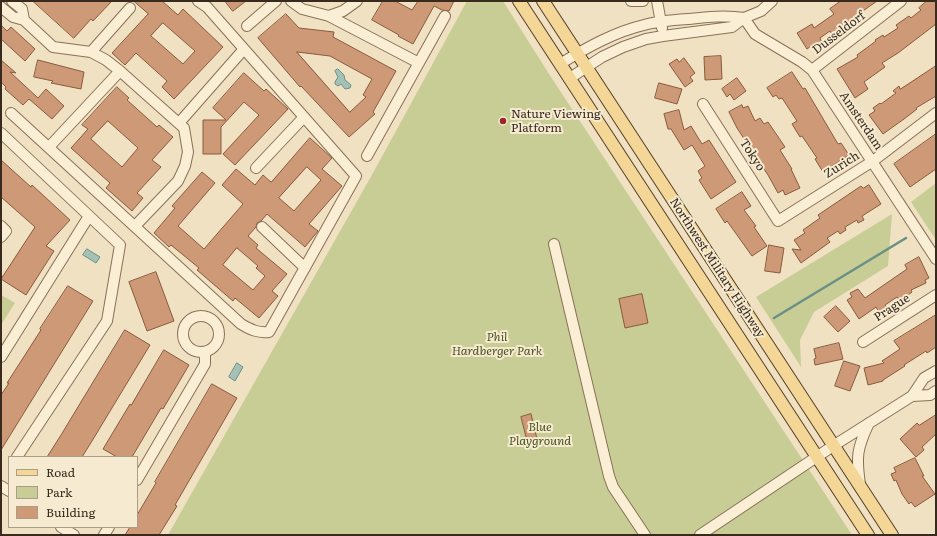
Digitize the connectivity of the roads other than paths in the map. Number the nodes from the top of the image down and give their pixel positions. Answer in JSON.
{"nodes":[{"id":1,"x":11,"y":1,"type":"edge"},
{"id":2,"x":198,"y":1,"type":"edge"},
{"id":3,"x":276,"y":1,"type":"edge"},
{"id":4,"x":291,"y":1,"type":"edge"},
{"id":5,"x":357,"y":1,"type":"edge"},
{"id":6,"x":520,"y":1,"type":"edge"},
{"id":7,"x":543,"y":1,"type":"edge"},
{"id":8,"x":631,"y":1,"type":"edge"},
{"id":9,"x":643,"y":1,"type":"edge"},
{"id":10,"x":657,"y":1,"type":"edge"},
{"id":11,"x":772,"y":1,"type":"edge"},
{"id":12,"x":901,"y":1,"type":"edge"},
{"id":13,"x":2,"y":8,"type":"edge"},
{"id":14,"x":130,"y":8,"type":"dead end"},
{"id":15,"x":329,"y":16,"type":"junction"},
{"id":16,"x":445,"y":16,"type":"dead end"},
{"id":17,"x":744,"y":18,"type":"junction"},
{"id":18,"x":24,"y":20,"type":"junction"},
{"id":19,"x":660,"y":22,"type":"junction"},
{"id":20,"x":247,"y":26,"type":"dead end"},
{"id":21,"x":663,"y":36,"type":"junction"},
{"id":22,"x":244,"y":49,"type":"junction"},
{"id":23,"x":90,"y":52,"type":"junction"},
{"id":24,"x":577,"y":53,"type":"junction"},
{"id":25,"x":419,"y":63,"type":"junction"},
{"id":26,"x":560,"y":64,"type":"junction"},
{"id":27,"x":586,"y":68,"type":"junction"},
{"id":28,"x":812,"y":70,"type":"junction"},
{"id":29,"x":120,"y":71,"type":"junction"},
{"id":30,"x":570,"y":78,"type":"junction"},
{"id":31,"x":703,"y":104,"type":"dead end"},
{"id":32,"x":11,"y":113,"type":"dead end"},
{"id":33,"x":936,"y":113,"type":"edge"},
{"id":34,"x":304,"y":117,"type":"junction"},
{"id":35,"x":179,"y":123,"type":"junction"},
{"id":36,"x":1,"y":133,"type":"edge"},
{"id":37,"x":49,"y":147,"type":"junction"},
{"id":38,"x":367,"y":156,"type":"dead end"},
{"id":39,"x":872,"y":161,"type":"junction"},
{"id":40,"x":256,"y":168,"type":"dead end"},
{"id":41,"x":89,"y":216,"type":"junction"},
{"id":42,"x":778,"y":221,"type":"joint"},
{"id":43,"x":1,"y":226,"type":"edge"},
{"id":44,"x":135,"y":226,"type":"junction"},
{"id":45,"x":262,"y":227,"type":"dead end"},
{"id":46,"x":1,"y":237,"type":"edge"},
{"id":47,"x":554,"y":244,"type":"dead end"},
{"id":48,"x":936,"y":259,"type":"edge"},
{"id":49,"x":305,"y":268,"type":"junction"},
{"id":50,"x":936,"y":295,"type":"edge"},
{"id":51,"x":863,"y":342,"type":"dead end"},
{"id":52,"x":205,"y":352,"type":"dead end"},
{"id":53,"x":1,"y":357,"type":"edge"},
{"id":54,"x":936,"y":372,"type":"edge"},
{"id":55,"x":936,"y":391,"type":"edge"},
{"id":56,"x":912,"y":396,"type":"junction"},
{"id":57,"x":869,"y":423,"type":"junction"},
{"id":58,"x":833,"y":446,"type":"junction"},
{"id":59,"x":18,"y":456,"type":"edge"},
{"id":60,"x":817,"y":457,"type":"junction"},
{"id":61,"x":138,"y":478,"type":"edge"},
{"id":62,"x":860,"y":488,"type":"junction"},
{"id":63,"x":63,"y":528,"type":"edge"},
{"id":64,"x":74,"y":535,"type":"edge"},
{"id":65,"x":644,"y":535,"type":"edge"},
{"id":66,"x":700,"y":535,"type":"edge"},
{"id":67,"x":868,"y":535,"type":"edge"},
{"id":68,"x":892,"y":535,"type":"edge"}],
"edges":[{"from":1,"to":13,"type":"street"},
{"from":1,"to":18,"type":"street"},
{"from":2,"to":22,"type":"street"},
{"from":3,"to":20,"type":"street"},
{"from":4,"to":15,"type":"street"},
{"from":5,"to":15,"type":"street"},
{"from":6,"to":26,"type":"main road","name":"Northwest Military Highway"},
{"from":7,"to":24,"type":"main road","name":"Northwest Military Highway"},
{"from":8,"to":9,"type":"street"},
{"from":10,"to":19,"type":"street"},
{"from":11,"to":17,"type":"street"},
{"from":12,"to":28,"type":"street","name":"Dusseldorf"},
{"from":13,"to":18,"type":"street"},
{"from":14,"to":23,"type":"street"},
{"from":15,"to":25,"type":"street"},
{"from":16,"to":25,"type":"street"},
{"from":17,"to":19,"type":"street"},
{"from":17,"to":21,"type":"street"},
{"from":17,"to":28,"type":"street","name":"Amsterdam"},
{"from":18,"to":23,"type":"street"},
{"from":19,"to":21,"type":"street"},
{"from":19,"to":24,"type":"street"},
{"from":21,"to":27,"type":"street"},
{"from":22,"to":34,"type":"street"},
{"from":22,"to":35,"type":"street"},
{"from":23,"to":29,"type":"street"},
{"from":24,"to":26,"type":"street"},
{"from":24,"to":27,"type":"main road","name":"Northwest Military Highway"},
{"from":25,"to":38,"type":"street"},
{"from":26,"to":30,"type":"main road","name":"Northwest Military Highway"},
{"from":27,"to":30,"type":"street"},
{"from":27,"to":58,"type":"main road","name":"Northwest Military Highway"},
{"from":28,"to":39,"type":"street","name":"Amsterdam"},
{"from":29,"to":35,"type":"street"},
{"from":29,"to":37,"type":"street"},
{"from":30,"to":60,"type":"main road","name":"Northwest Military Highway"},
{"from":31,"to":42,"type":"street","name":"Tokyo"},
{"from":32,"to":37,"type":"street"},
{"from":33,"to":39,"type":"street","name":"Zurich"},
{"from":34,"to":40,"type":"street"},
{"from":34,"to":49,"type":"street"},
{"from":35,"to":44,"type":"street"},
{"from":36,"to":41,"type":"street"},
{"from":37,"to":44,"type":"street"},
{"from":39,"to":42,"type":"street","name":"Zurich"},
{"from":39,"to":48,"type":"street","name":"Amsterdam"},
{"from":41,"to":53,"type":"street"},
{"from":41,"to":59,"type":"street"},
{"from":43,"to":46,"type":"street"},
{"from":44,"to":49,"type":"street"},
{"from":45,"to":49,"type":"street"},
{"from":47,"to":65,"type":"street"},
{"from":50,"to":51,"type":"street","name":"Prague"},
{"from":52,"to":61,"type":"street"},
{"from":54,"to":56,"type":"street"},
{"from":55,"to":56,"type":"street"},
{"from":56,"to":57,"type":"street"},
{"from":57,"to":58,"type":"street"},
{"from":57,"to":62,"type":"street"},
{"from":58,"to":60,"type":"street"},
{"from":58,"to":62,"type":"main road","name":"Northwest Military Highway"},
{"from":60,"to":66,"type":"street"},
{"from":60,"to":67,"type":"main road","name":"Northwest Military Highway"},
{"from":62,"to":68,"type":"main road","name":"Northwest Military Highway"},
{"from":63,"to":64,"type":"street"}]}
